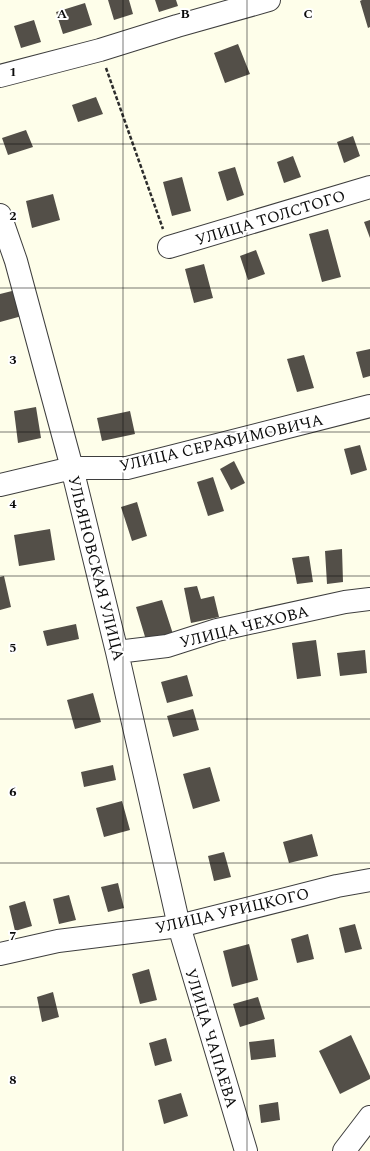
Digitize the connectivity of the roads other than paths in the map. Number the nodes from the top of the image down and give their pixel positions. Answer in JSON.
{"nodes":[{"id":1,"x":269,"y":0,"type":"edge"},
{"id":2,"x":0,"y":76,"type":"edge"},
{"id":3,"x":370,"y":187,"type":"edge"},
{"id":4,"x":0,"y":215,"type":"edge"},
{"id":5,"x":169,"y":247,"type":"road end"},
{"id":6,"x":8,"y":263,"type":"edge"},
{"id":7,"x":370,"y":406,"type":"edge"},
{"id":8,"x":72,"y":468,"type":"junction"},
{"id":9,"x":0,"y":485,"type":"edge"},
{"id":10,"x":370,"y":599,"type":"edge"},
{"id":11,"x":117,"y":652,"type":"junction"},
{"id":12,"x":370,"y":880,"type":"edge"},
{"id":13,"x":179,"y":926,"type":"junction"},
{"id":14,"x":0,"y":954,"type":"edge"},
{"id":15,"x":370,"y":1117,"type":"edge"},
{"id":16,"x":246,"y":1151,"type":"edge"},
{"id":17,"x":344,"y":1151,"type":"edge"}],
"edges":[{"from":1,"to":2,"type":"street"},
{"from":3,"to":5,"type":"street","name":"УЛИЦА ТОЛСТОГО"},
{"from":4,"to":6,"type":"street","name":"УЛЬЯНОВСКАЯ УЛИЦА"},
{"from":6,"to":8,"type":"street","name":"УЛЬЯНОВСКАЯ УЛИЦА"},
{"from":7,"to":8,"type":"street","name":"УЛИЦА СЕРАФИМОВИЧА"},
{"from":8,"to":9,"type":"street","name":"УЛИЦА СЕРАФИМОВИЧА"},
{"from":8,"to":11,"type":"street","name":"УЛЬЯНОВСКАЯ УЛИЦА"},
{"from":10,"to":11,"type":"street","name":"УЛИЦА ЧЕХОВА"},
{"from":11,"to":13,"type":"street","name":"УЛЬЯНОВСКАЯ УЛИЦА"},
{"from":12,"to":13,"type":"street","name":"УЛИЦА УРИЦКОГО"},
{"from":13,"to":14,"type":"street","name":"УЛИЦА УРИЦКОГО"},
{"from":13,"to":16,"type":"street","name":"УЛИЦА ЧАПАЕВА"},
{"from":15,"to":17,"type":"street"}]}
